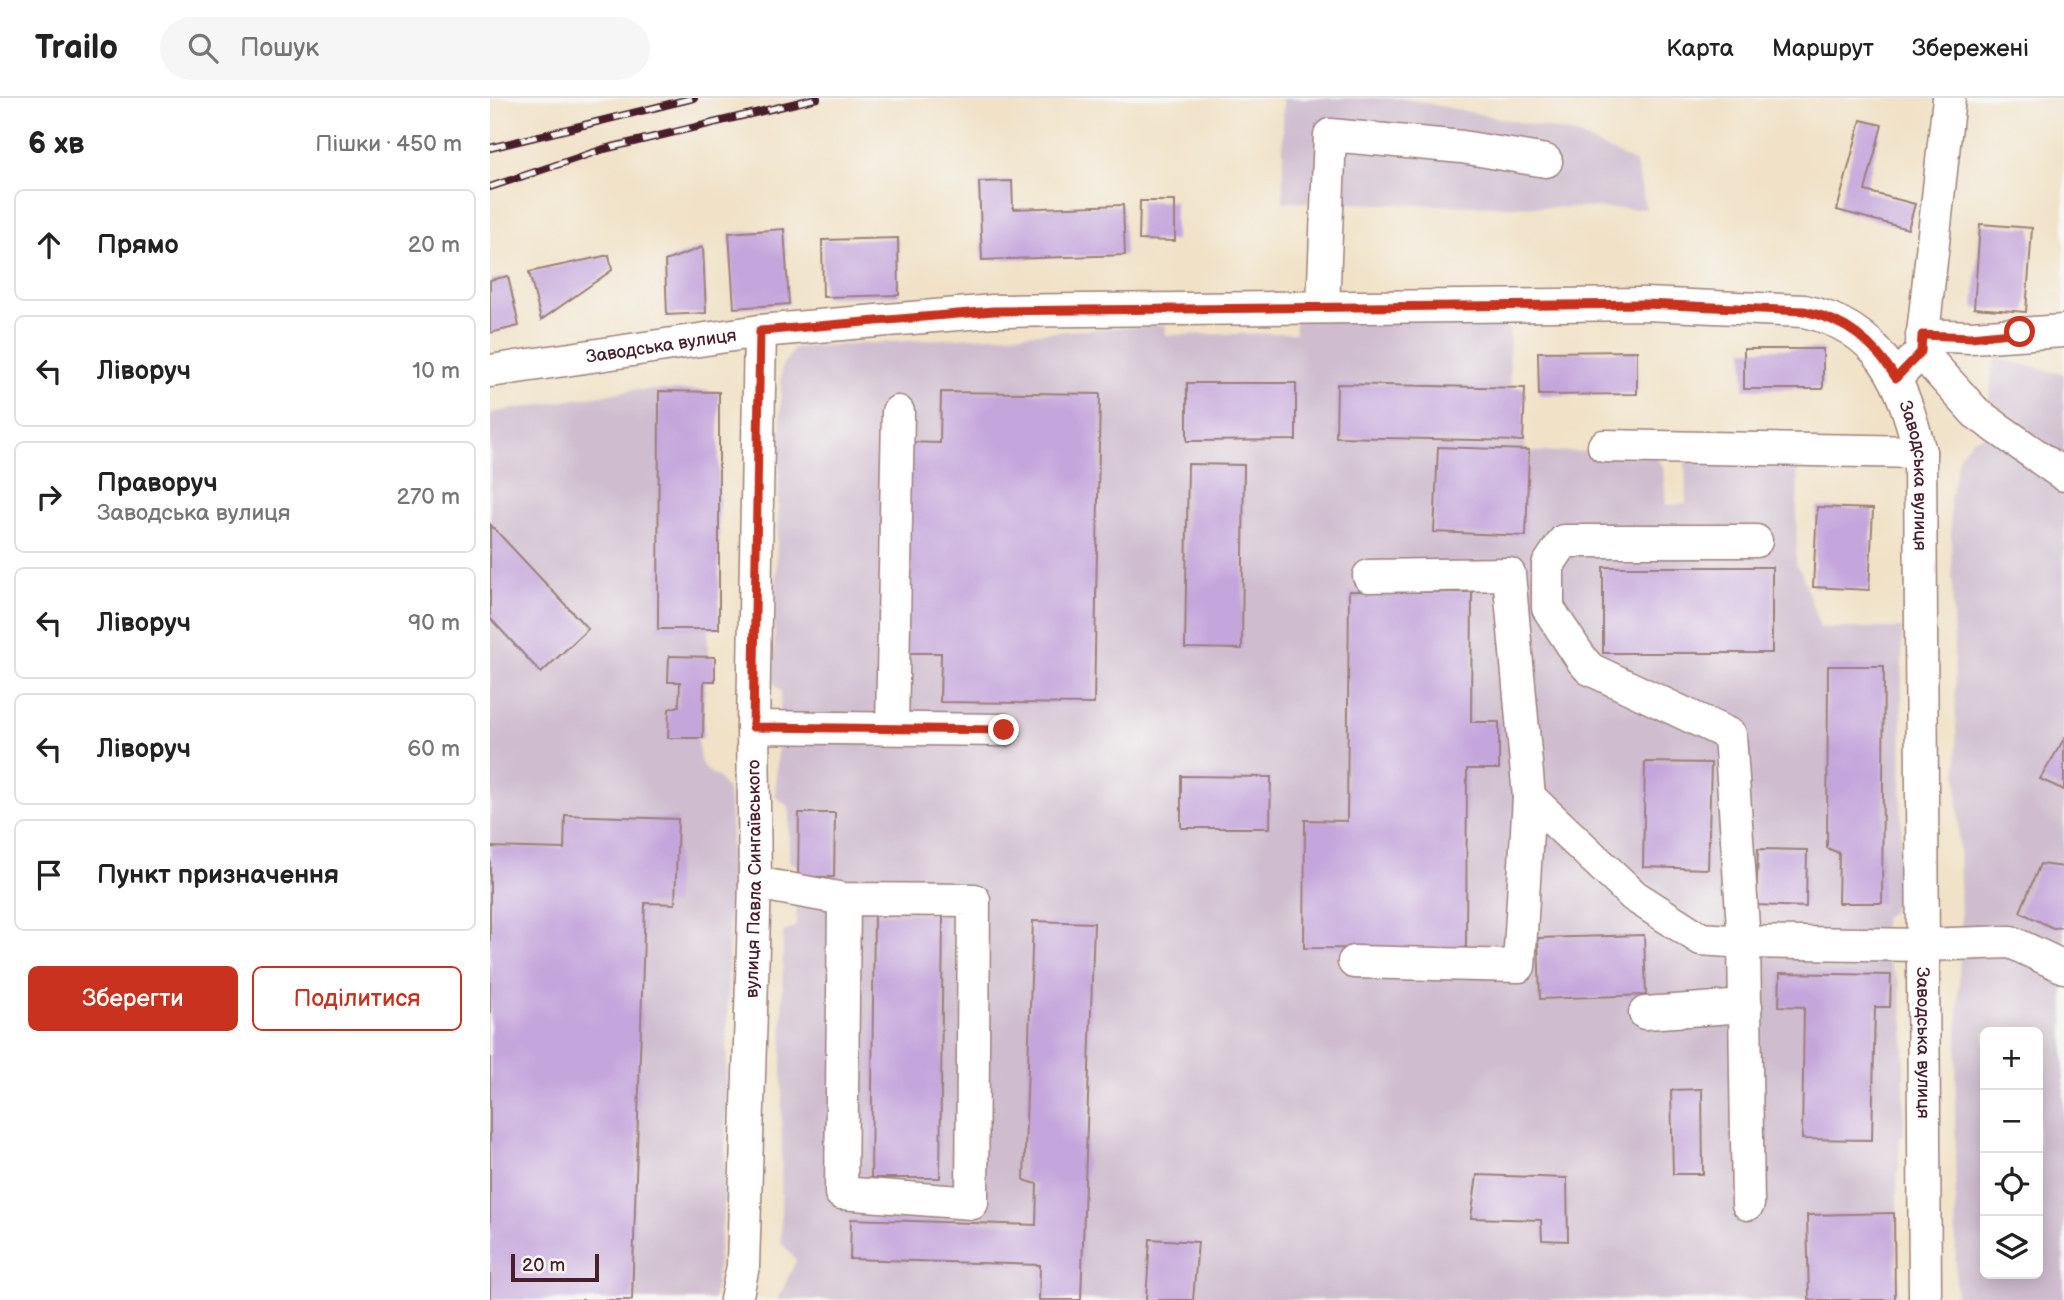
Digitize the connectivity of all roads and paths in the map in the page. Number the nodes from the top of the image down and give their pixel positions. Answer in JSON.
{"nodes":[{"id":1,"x":1949,"y":98,"type":"edge"},
{"id":2,"x":1546,"y":161,"type":"dead end"},
{"id":3,"x":1323,"y":307,"type":"junction"},
{"id":4,"x":760,"y":331,"type":"junction"},
{"id":5,"x":2064,"y":331,"type":"edge"},
{"id":6,"x":1922,"y":344,"type":"junction"},
{"id":7,"x":490,"y":371,"type":"edge"},
{"id":8,"x":1896,"y":378,"type":"junction"},
{"id":9,"x":898,"y":412,"type":"dead end"},
{"id":10,"x":1604,"y":446,"type":"dead end"},
{"id":11,"x":1920,"y":452,"type":"junction"},
{"id":12,"x":2064,"y":475,"type":"edge"},
{"id":13,"x":1756,"y":541,"type":"dead end"},
{"id":14,"x":1369,"y":576,"type":"dead end"},
{"id":15,"x":753,"y":727,"type":"junction"},
{"id":16,"x":892,"y":728,"type":"junction"},
{"id":17,"x":1004,"y":730,"type":"dead end"},
{"id":18,"x":1529,"y":797,"type":"junction"},
{"id":19,"x":755,"y":883,"type":"junction"},
{"id":20,"x":844,"y":900,"type":"junction"},
{"id":21,"x":1744,"y":942,"type":"junction"},
{"id":22,"x":1923,"y":945,"type":"junction"},
{"id":23,"x":1354,"y":962,"type":"dead end"},
{"id":24,"x":2064,"y":967,"type":"edge"},
{"id":25,"x":1746,"y":1006,"type":"junction"},
{"id":26,"x":1645,"y":1013,"type":"dead end"},
{"id":27,"x":1748,"y":1204,"type":"dead end"},
{"id":28,"x":736,"y":1300,"type":"edge"},
{"id":29,"x":1925,"y":1300,"type":"edge"}],
"edges":[{"from":1,"to":6,"type":"street"},
{"from":2,"to":3,"type":"street"},
{"from":3,"to":4,"type":"street","name":"Заводська вулиця"},
{"from":3,"to":8,"type":"street","name":"Заводська вулиця"},
{"from":4,"to":7,"type":"street","name":"Заводська вулиця"},
{"from":4,"to":15,"type":"street","name":"вулиця Павла Сингаївського"},
{"from":5,"to":6,"type":"street"},
{"from":6,"to":8,"type":"street"},
{"from":6,"to":12,"type":"street"},
{"from":8,"to":11,"type":"street","name":"Заводська вулиця"},
{"from":9,"to":16,"type":"street"},
{"from":10,"to":11,"type":"street"},
{"from":11,"to":22,"type":"street","name":"Заводська вулиця"},
{"from":13,"to":21,"type":"street"},
{"from":14,"to":18,"type":"street"},
{"from":15,"to":16,"type":"street"},
{"from":15,"to":19,"type":"street","name":"вулиця Павла Сингаївського"},
{"from":16,"to":17,"type":"street"},
{"from":18,"to":21,"type":"street"},
{"from":18,"to":23,"type":"street"},
{"from":19,"to":20,"type":"street"},
{"from":19,"to":28,"type":"street","name":"вулиця Павла Сингаївського"},
{"from":20,"to":20,"type":"street"},
{"from":21,"to":22,"type":"street"},
{"from":21,"to":25,"type":"street"},
{"from":22,"to":24,"type":"street"},
{"from":22,"to":29,"type":"street","name":"Заводська вулиця"},
{"from":25,"to":26,"type":"street"},
{"from":25,"to":27,"type":"street"}]}
